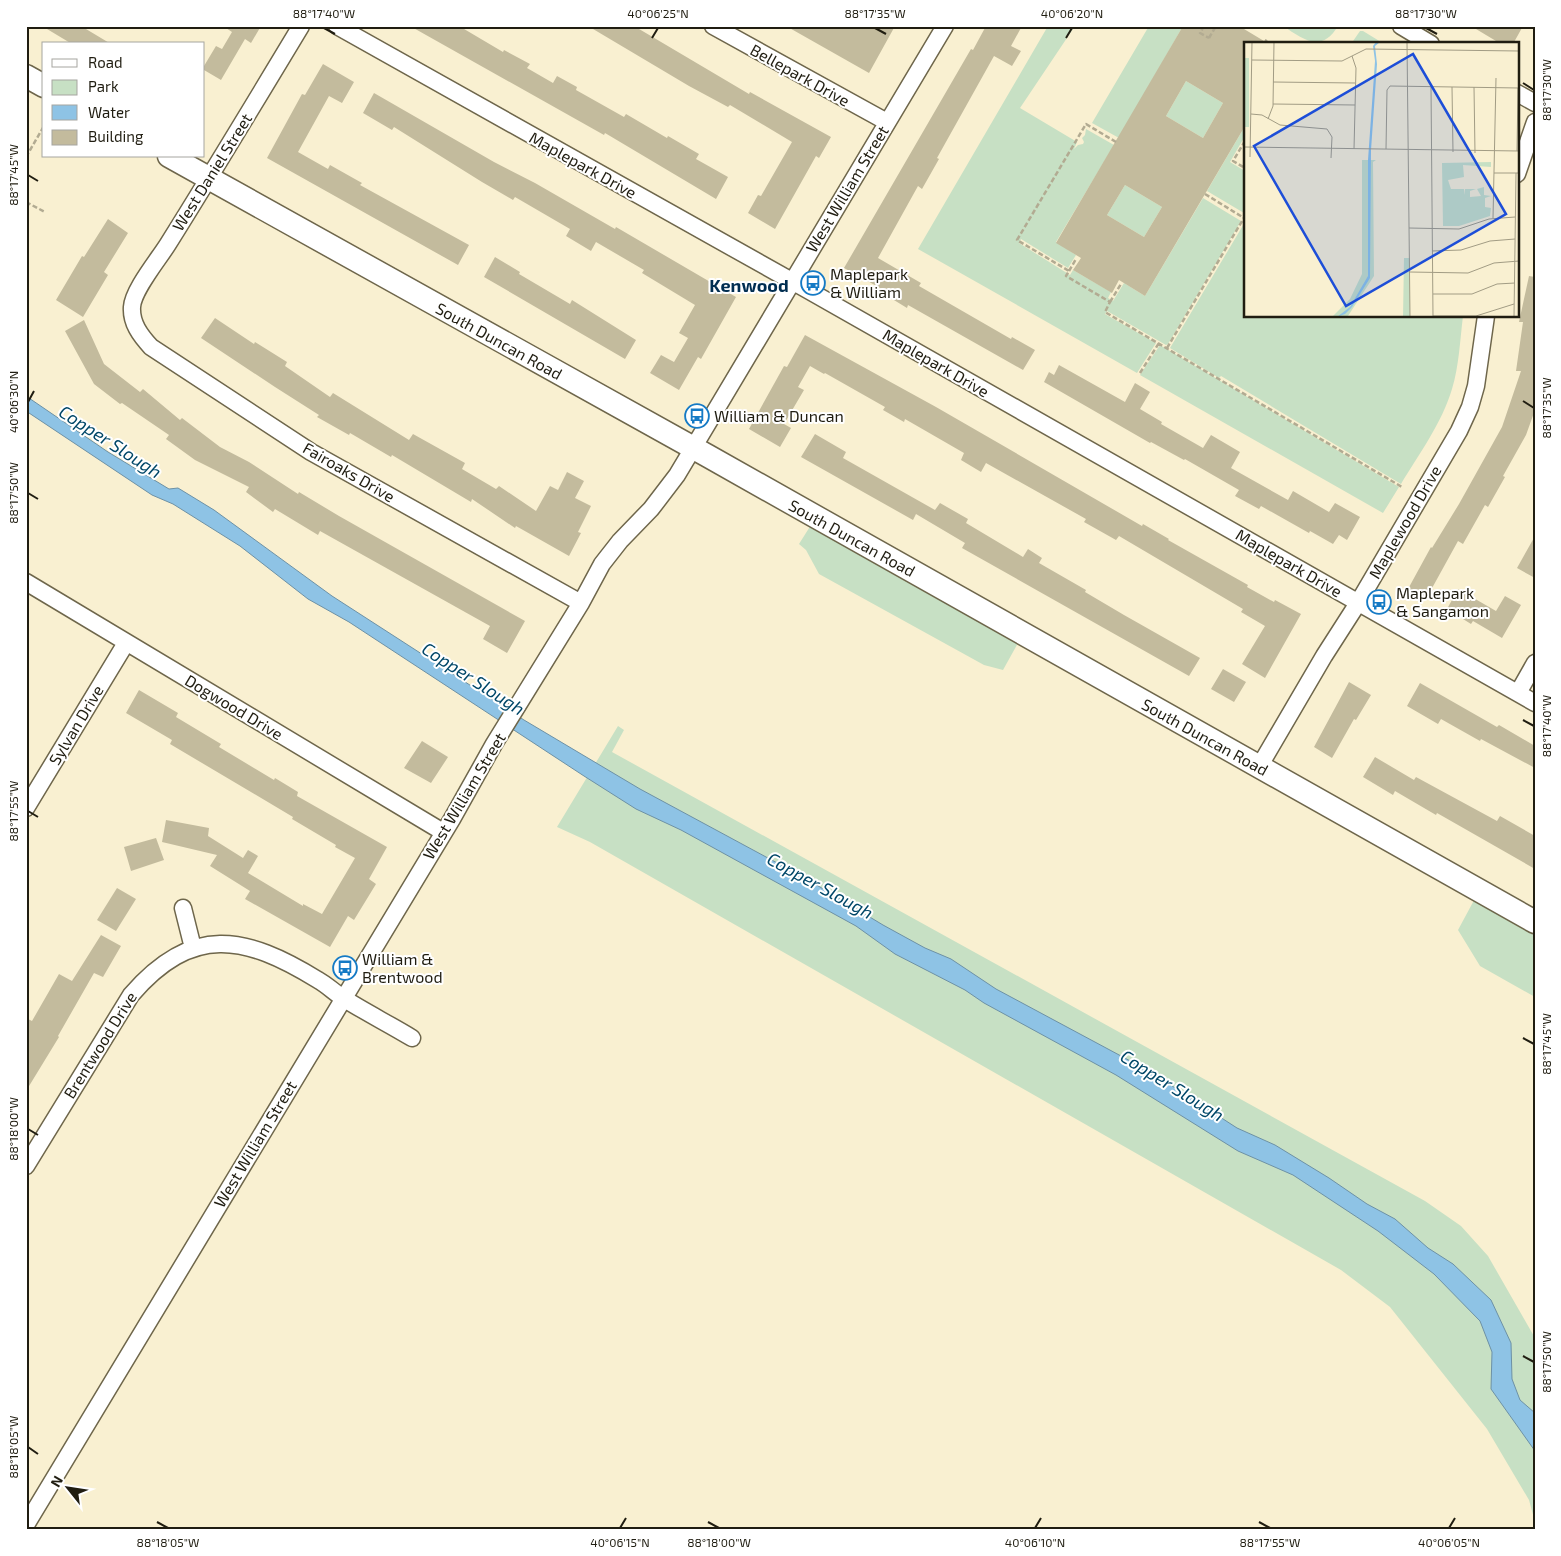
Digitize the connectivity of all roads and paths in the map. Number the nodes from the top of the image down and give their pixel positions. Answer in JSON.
{"nodes":[{"id":1,"x":302,"y":26,"type":"edge"},
{"id":2,"x":337,"y":26,"type":"edge"},
{"id":3,"x":714,"y":26,"type":"edge"},
{"id":4,"x":945,"y":26,"type":"edge"},
{"id":5,"x":1204,"y":26,"type":"edge"},
{"id":6,"x":1216,"y":26,"type":"edge"},
{"id":7,"x":1401,"y":26,"type":"edge"},
{"id":8,"x":1267,"y":39,"type":"dead end"},
{"id":9,"x":1265,"y":42,"type":"edge"},
{"id":10,"x":1428,"y":42,"type":"edge"},
{"id":11,"x":26,"y":76,"type":"edge"},
{"id":12,"x":42,"y":85,"type":"edge"},
{"id":13,"x":1518,"y":94,"type":"edge"},
{"id":14,"x":1535,"y":103,"type":"edge"},
{"id":15,"x":887,"y":122,"type":"junction"},
{"id":16,"x":1535,"y":122,"type":"edge"},
{"id":17,"x":42,"y":129,"type":"edge"},
{"id":18,"x":1116,"y":142,"type":"dead end"},
{"id":19,"x":1244,"y":143,"type":"edge"},
{"id":20,"x":26,"y":157,"type":"edge"},
{"id":21,"x":173,"y":158,"type":"edge"},
{"id":22,"x":1244,"y":167,"type":"edge"},
{"id":23,"x":1518,"y":171,"type":"edge"},
{"id":24,"x":208,"y":178,"type":"junction"},
{"id":25,"x":1205,"y":194,"type":"dead end"},
{"id":26,"x":26,"y":202,"type":"edge"},
{"id":27,"x":45,"y":212,"type":"dead end"},
{"id":28,"x":1244,"y":217,"type":"edge"},
{"id":29,"x":1076,"y":258,"type":"dead end"},
{"id":30,"x":1069,"y":271,"type":"junction"},
{"id":31,"x":792,"y":282,"type":"junction"},
{"id":32,"x":1121,"y":284,"type":"dead end"},
{"id":33,"x":1110,"y":302,"type":"junction"},
{"id":34,"x":1486,"y":318,"type":"edge"},
{"id":35,"x":133,"y":320,"type":"joint"},
{"id":36,"x":1158,"y":343,"type":"junction"},
{"id":37,"x":1167,"y":348,"type":"junction"},
{"id":38,"x":1140,"y":373,"type":"dead end"},
{"id":39,"x":692,"y":448,"type":"junction"},
{"id":40,"x":1402,"y":487,"type":"dead end"},
{"id":41,"x":26,"y":582,"type":"edge"},
{"id":42,"x":581,"y":603,"type":"junction"},
{"id":43,"x":1358,"y":603,"type":"junction"},
{"id":44,"x":126,"y":643,"type":"junction"},
{"id":45,"x":1535,"y":663,"type":"edge"},
{"id":46,"x":1518,"y":693,"type":"junction"},
{"id":47,"x":1535,"y":703,"type":"edge"},
{"id":48,"x":1259,"y":767,"type":"junction"},
{"id":49,"x":26,"y":808,"type":"edge"},
{"id":50,"x":443,"y":832,"type":"junction"},
{"id":51,"x":183,"y":908,"type":"dead end"},
{"id":52,"x":1535,"y":922,"type":"edge"},
{"id":53,"x":193,"y":948,"type":"junction"},
{"id":54,"x":343,"y":998,"type":"junction"},
{"id":55,"x":412,"y":1038,"type":"dead end"},
{"id":56,"x":26,"y":1166,"type":"edge"},
{"id":57,"x":26,"y":1525,"type":"edge"}],
"edges":[{"from":1,"to":24,"type":"street","name":"West Daniel Street"},
{"from":2,"to":31,"type":"street","name":"Maplepark Drive"},
{"from":3,"to":15,"type":"street","name":"Bellepark Drive"},
{"from":4,"to":15,"type":"street","name":"West William Street"},
{"from":5,"to":6,"type":"path"},
{"from":7,"to":10,"type":"street"},
{"from":8,"to":9,"type":"path"},
{"from":11,"to":12,"type":"main road"},
{"from":13,"to":14,"type":"street"},
{"from":15,"to":31,"type":"street","name":"West William Street"},
{"from":16,"to":23,"type":"street"},
{"from":17,"to":20,"type":"path"},
{"from":18,"to":30,"type":"path"},
{"from":19,"to":22,"type":"path"},
{"from":21,"to":24,"type":"main road","name":"South Duncan Road"},
{"from":24,"to":35,"type":"street","name":"West Daniel Street"},
{"from":24,"to":39,"type":"main road","name":"South Duncan Road"},
{"from":25,"to":28,"type":"path"},
{"from":26,"to":27,"type":"path"},
{"from":28,"to":37,"type":"path"},
{"from":29,"to":30,"type":"path"},
{"from":30,"to":33,"type":"path"},
{"from":31,"to":39,"type":"street","name":"West William Street"},
{"from":31,"to":43,"type":"street","name":"Maplepark Drive"},
{"from":32,"to":33,"type":"path"},
{"from":33,"to":36,"type":"path"},
{"from":34,"to":43,"type":"street","name":"Maplewood Drive"},
{"from":35,"to":42,"type":"street","name":"Fairoaks Drive"},
{"from":36,"to":37,"type":"path"},
{"from":36,"to":38,"type":"path"},
{"from":37,"to":40,"type":"path"},
{"from":39,"to":42,"type":"street","name":"West William Street"},
{"from":39,"to":48,"type":"main road","name":"South Duncan Road"},
{"from":41,"to":44,"type":"street","name":"Dogwood Drive"},
{"from":42,"to":50,"type":"street","name":"West William Street"},
{"from":43,"to":46,"type":"street","name":"Maplepark Drive"},
{"from":43,"to":48,"type":"street","name":"Maplewood Drive"},
{"from":44,"to":49,"type":"street","name":"Sylvan Drive"},
{"from":44,"to":50,"type":"street","name":"Dogwood Drive"},
{"from":45,"to":46,"type":"street"},
{"from":46,"to":47,"type":"street","name":"Maplepark Drive"},
{"from":48,"to":52,"type":"main road","name":"South Duncan Road"},
{"from":50,"to":54,"type":"street","name":"West William Street"},
{"from":51,"to":53,"type":"street"},
{"from":53,"to":54,"type":"street","name":"Brentwood Drive"},
{"from":53,"to":56,"type":"street","name":"Brentwood Drive"},
{"from":54,"to":55,"type":"street","name":"Brentwood Drive"},
{"from":54,"to":57,"type":"street","name":"West William Street"}]}
